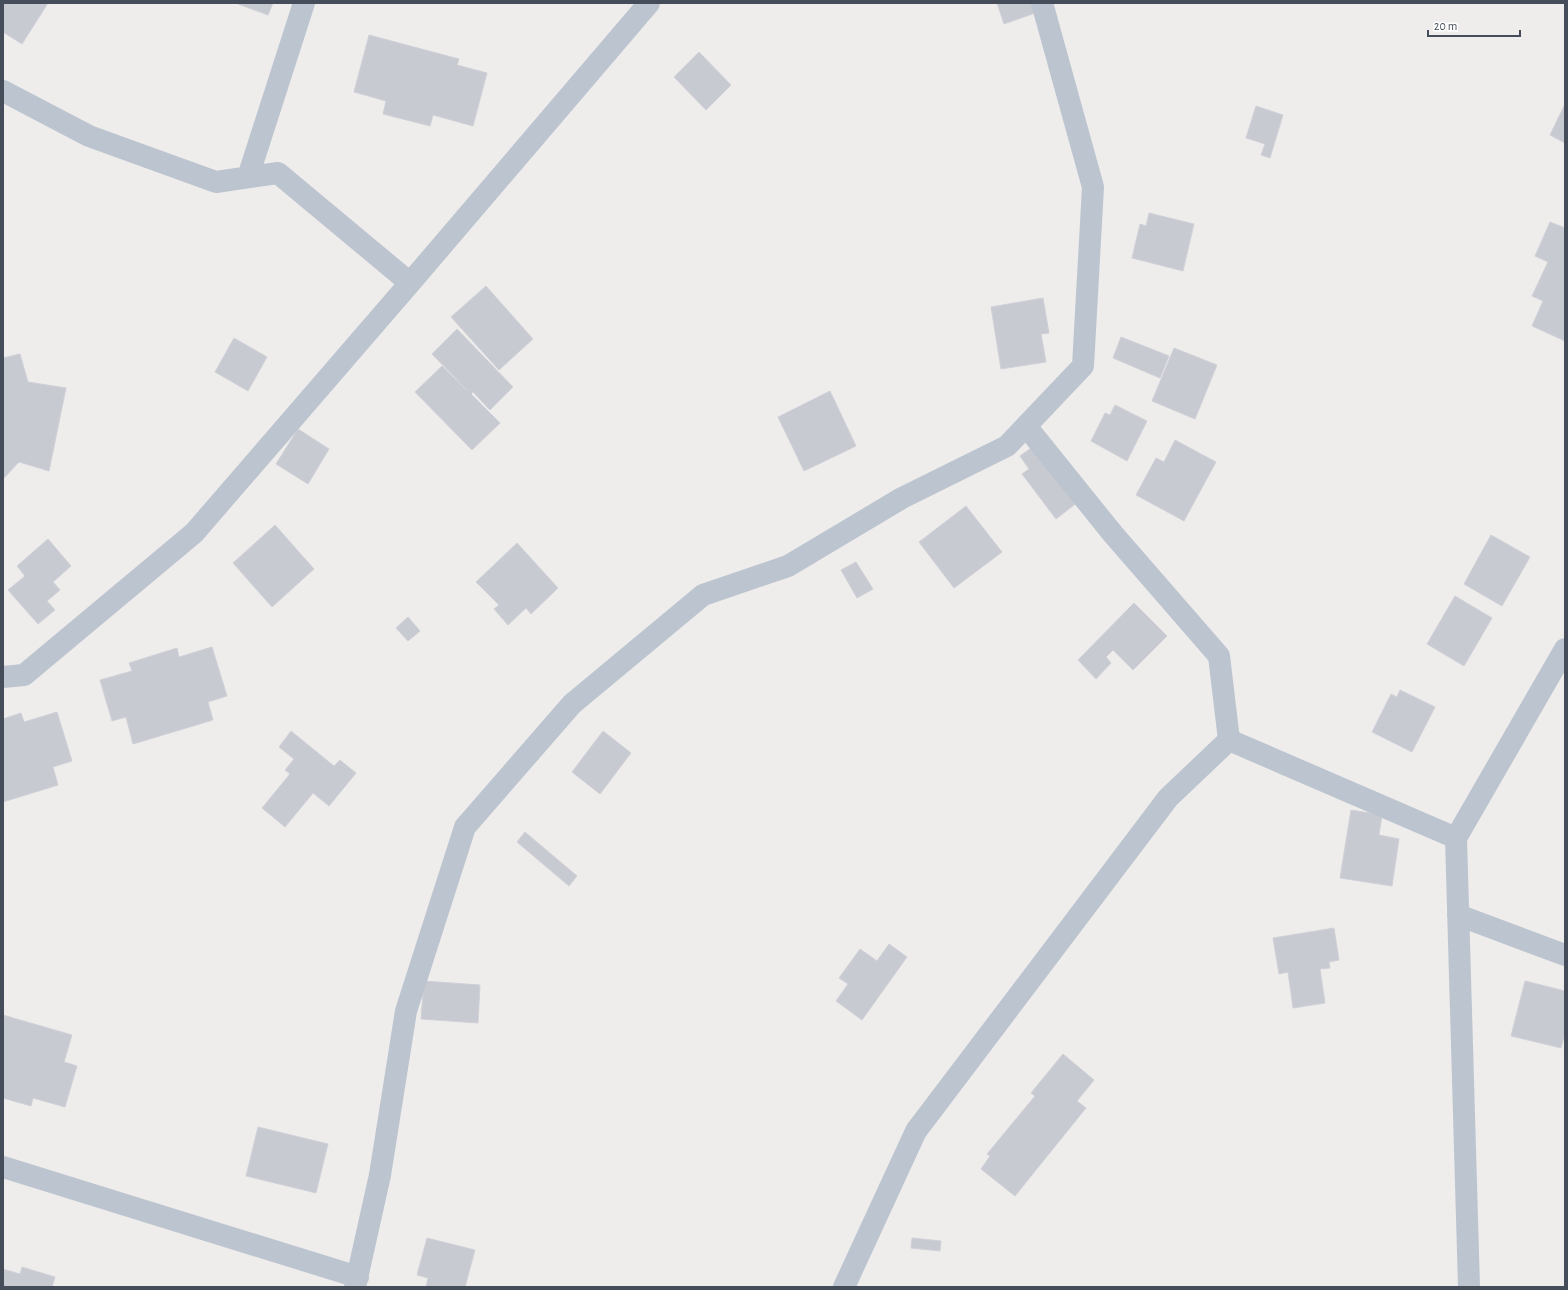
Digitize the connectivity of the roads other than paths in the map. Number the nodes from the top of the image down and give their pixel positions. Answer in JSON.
{"nodes":[{"id":1,"x":304,"y":3,"type":"edge"},
{"id":2,"x":649,"y":3,"type":"edge"},
{"id":3,"x":1042,"y":3,"type":"edge"},
{"id":4,"x":3,"y":91,"type":"edge"},
{"id":5,"x":248,"y":177,"type":"junction"},
{"id":6,"x":410,"y":284,"type":"junction"},
{"id":7,"x":1026,"y":426,"type":"junction"},
{"id":8,"x":1565,"y":649,"type":"edge"},
{"id":9,"x":3,"y":677,"type":"edge"},
{"id":10,"x":1229,"y":740,"type":"junction"},
{"id":11,"x":1456,"y":838,"type":"junction"},
{"id":12,"x":1458,"y":915,"type":"junction"},
{"id":13,"x":1565,"y":955,"type":"edge"},
{"id":14,"x":3,"y":1167,"type":"edge"},
{"id":15,"x":357,"y":1282,"type":"edge"},
{"id":16,"x":844,"y":1287,"type":"edge"},
{"id":17,"x":1469,"y":1287,"type":"edge"}],
"edges":[{"from":1,"to":5,"type":"street"},
{"from":2,"to":6,"type":"street"},
{"from":3,"to":7,"type":"street"},
{"from":4,"to":5,"type":"street"},
{"from":5,"to":6,"type":"street"},
{"from":6,"to":9,"type":"street"},
{"from":7,"to":10,"type":"street"},
{"from":7,"to":15,"type":"street"},
{"from":8,"to":11,"type":"street"},
{"from":10,"to":11,"type":"street"},
{"from":10,"to":16,"type":"street"},
{"from":11,"to":12,"type":"street"},
{"from":12,"to":13,"type":"street"},
{"from":12,"to":17,"type":"street"},
{"from":14,"to":15,"type":"street"}]}
